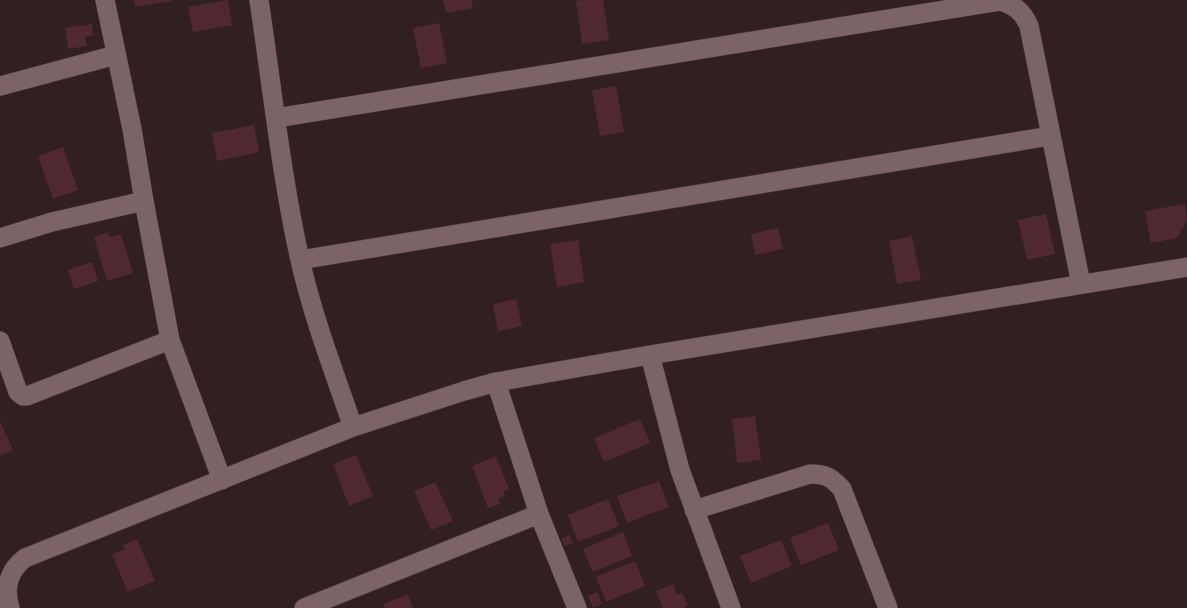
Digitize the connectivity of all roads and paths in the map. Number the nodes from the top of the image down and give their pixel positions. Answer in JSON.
{"nodes":[{"id":1,"x":105,"y":0,"type":"edge"},
{"id":2,"x":259,"y":0,"type":"edge"},
{"id":3,"x":116,"y":55,"type":"junction"},
{"id":4,"x":0,"y":86,"type":"edge"},
{"id":5,"x":276,"y":118,"type":"junction"},
{"id":6,"x":1050,"y":136,"type":"junction"},
{"id":7,"x":144,"y":201,"type":"junction"},
{"id":8,"x":0,"y":238,"type":"edge"},
{"id":9,"x":300,"y":260,"type":"junction"},
{"id":10,"x":1187,"y":267,"type":"edge"},
{"id":11,"x":1081,"y":284,"type":"junction"},
{"id":12,"x":170,"y":340,"type":"junction"},
{"id":13,"x":0,"y":341,"type":"edge"},
{"id":14,"x":650,"y":355,"type":"junction"},
{"id":15,"x":496,"y":382,"type":"junction"},
{"id":16,"x":353,"y":427,"type":"junction"},
{"id":17,"x":222,"y":480,"type":"junction"},
{"id":18,"x":694,"y":510,"type":"junction"},
{"id":19,"x":539,"y":514,"type":"junction"},
{"id":20,"x":10,"y":608,"type":"edge"},
{"id":21,"x":304,"y":608,"type":"edge"},
{"id":22,"x":577,"y":608,"type":"edge"},
{"id":23,"x":732,"y":608,"type":"edge"},
{"id":24,"x":888,"y":608,"type":"edge"}],
"edges":[{"from":1,"to":3,"type":"street"},
{"from":2,"to":5,"type":"street"},
{"from":3,"to":4,"type":"street"},
{"from":3,"to":7,"type":"street"},
{"from":5,"to":6,"type":"street"},
{"from":5,"to":9,"type":"street"},
{"from":6,"to":9,"type":"street"},
{"from":6,"to":11,"type":"street"},
{"from":7,"to":8,"type":"street"},
{"from":7,"to":12,"type":"street"},
{"from":9,"to":16,"type":"street"},
{"from":10,"to":11,"type":"street"},
{"from":11,"to":14,"type":"street"},
{"from":12,"to":13,"type":"street"},
{"from":12,"to":17,"type":"street"},
{"from":14,"to":15,"type":"street"},
{"from":14,"to":18,"type":"street"},
{"from":15,"to":16,"type":"street"},
{"from":15,"to":19,"type":"street"},
{"from":16,"to":17,"type":"street"},
{"from":17,"to":20,"type":"street"},
{"from":18,"to":23,"type":"street"},
{"from":18,"to":24,"type":"street"},
{"from":19,"to":21,"type":"street"},
{"from":19,"to":22,"type":"street"}]}
